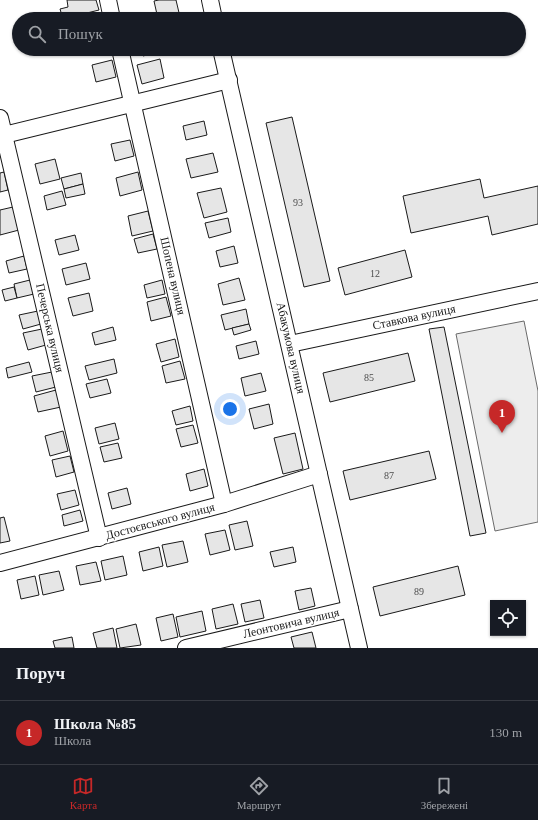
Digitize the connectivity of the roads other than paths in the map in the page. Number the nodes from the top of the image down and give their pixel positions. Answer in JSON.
{"nodes":[{"id":1,"x":108,"y":0,"type":"edge"},
{"id":2,"x":210,"y":0,"type":"edge"},
{"id":3,"x":111,"y":12,"type":"edge"},
{"id":4,"x":213,"y":12,"type":"edge"},
{"id":5,"x":122,"y":56,"type":"edge"},
{"id":6,"x":223,"y":56,"type":"edge"},
{"id":7,"x":228,"y":80,"type":"junction"},
{"id":8,"x":133,"y":103,"type":"junction"},
{"id":9,"x":0,"y":118,"type":"edge"},
{"id":10,"x":2,"y":135,"type":"edge"},
{"id":11,"x":538,"y":291,"type":"edge"},
{"id":12,"x":290,"y":344,"type":"junction"},
{"id":13,"x":319,"y":474,"type":"junction"},
{"id":14,"x":224,"y":504,"type":"junction"},
{"id":15,"x":99,"y":538,"type":"junction"},
{"id":16,"x":0,"y":563,"type":"edge"},
{"id":17,"x":350,"y":609,"type":"junction"},
{"id":18,"x":186,"y":648,"type":"edge"},
{"id":19,"x":360,"y":648,"type":"edge"}],
"edges":[{"from":1,"to":3,"type":"street"},
{"from":2,"to":4,"type":"street"},
{"from":5,"to":8,"type":"street","name":"Шопена вулиця"},
{"from":6,"to":7,"type":"street","name":"Абакумова вулиця"},
{"from":7,"to":8,"type":"street"},
{"from":7,"to":12,"type":"street","name":"Абакумова вулиця"},
{"from":8,"to":10,"type":"street"},
{"from":8,"to":14,"type":"street","name":"Шопена вулиця"},
{"from":9,"to":10,"type":"street","name":"Печерська вулиця"},
{"from":10,"to":15,"type":"street","name":"Печерська вулиця"},
{"from":11,"to":12,"type":"street","name":"Ставкова вулиця"},
{"from":12,"to":13,"type":"street","name":"Абакумова вулиця"},
{"from":13,"to":14,"type":"street","name":"Достоєвського вулиця"},
{"from":13,"to":17,"type":"street","name":"Абакумова вулиця"},
{"from":14,"to":15,"type":"street","name":"Достоєвського вулиця"},
{"from":15,"to":16,"type":"street","name":"Достоєвського вулиця"},
{"from":17,"to":18,"type":"street","name":"Леонтовича вулиця"},
{"from":17,"to":19,"type":"street","name":"Абакумова вулиця"}]}
